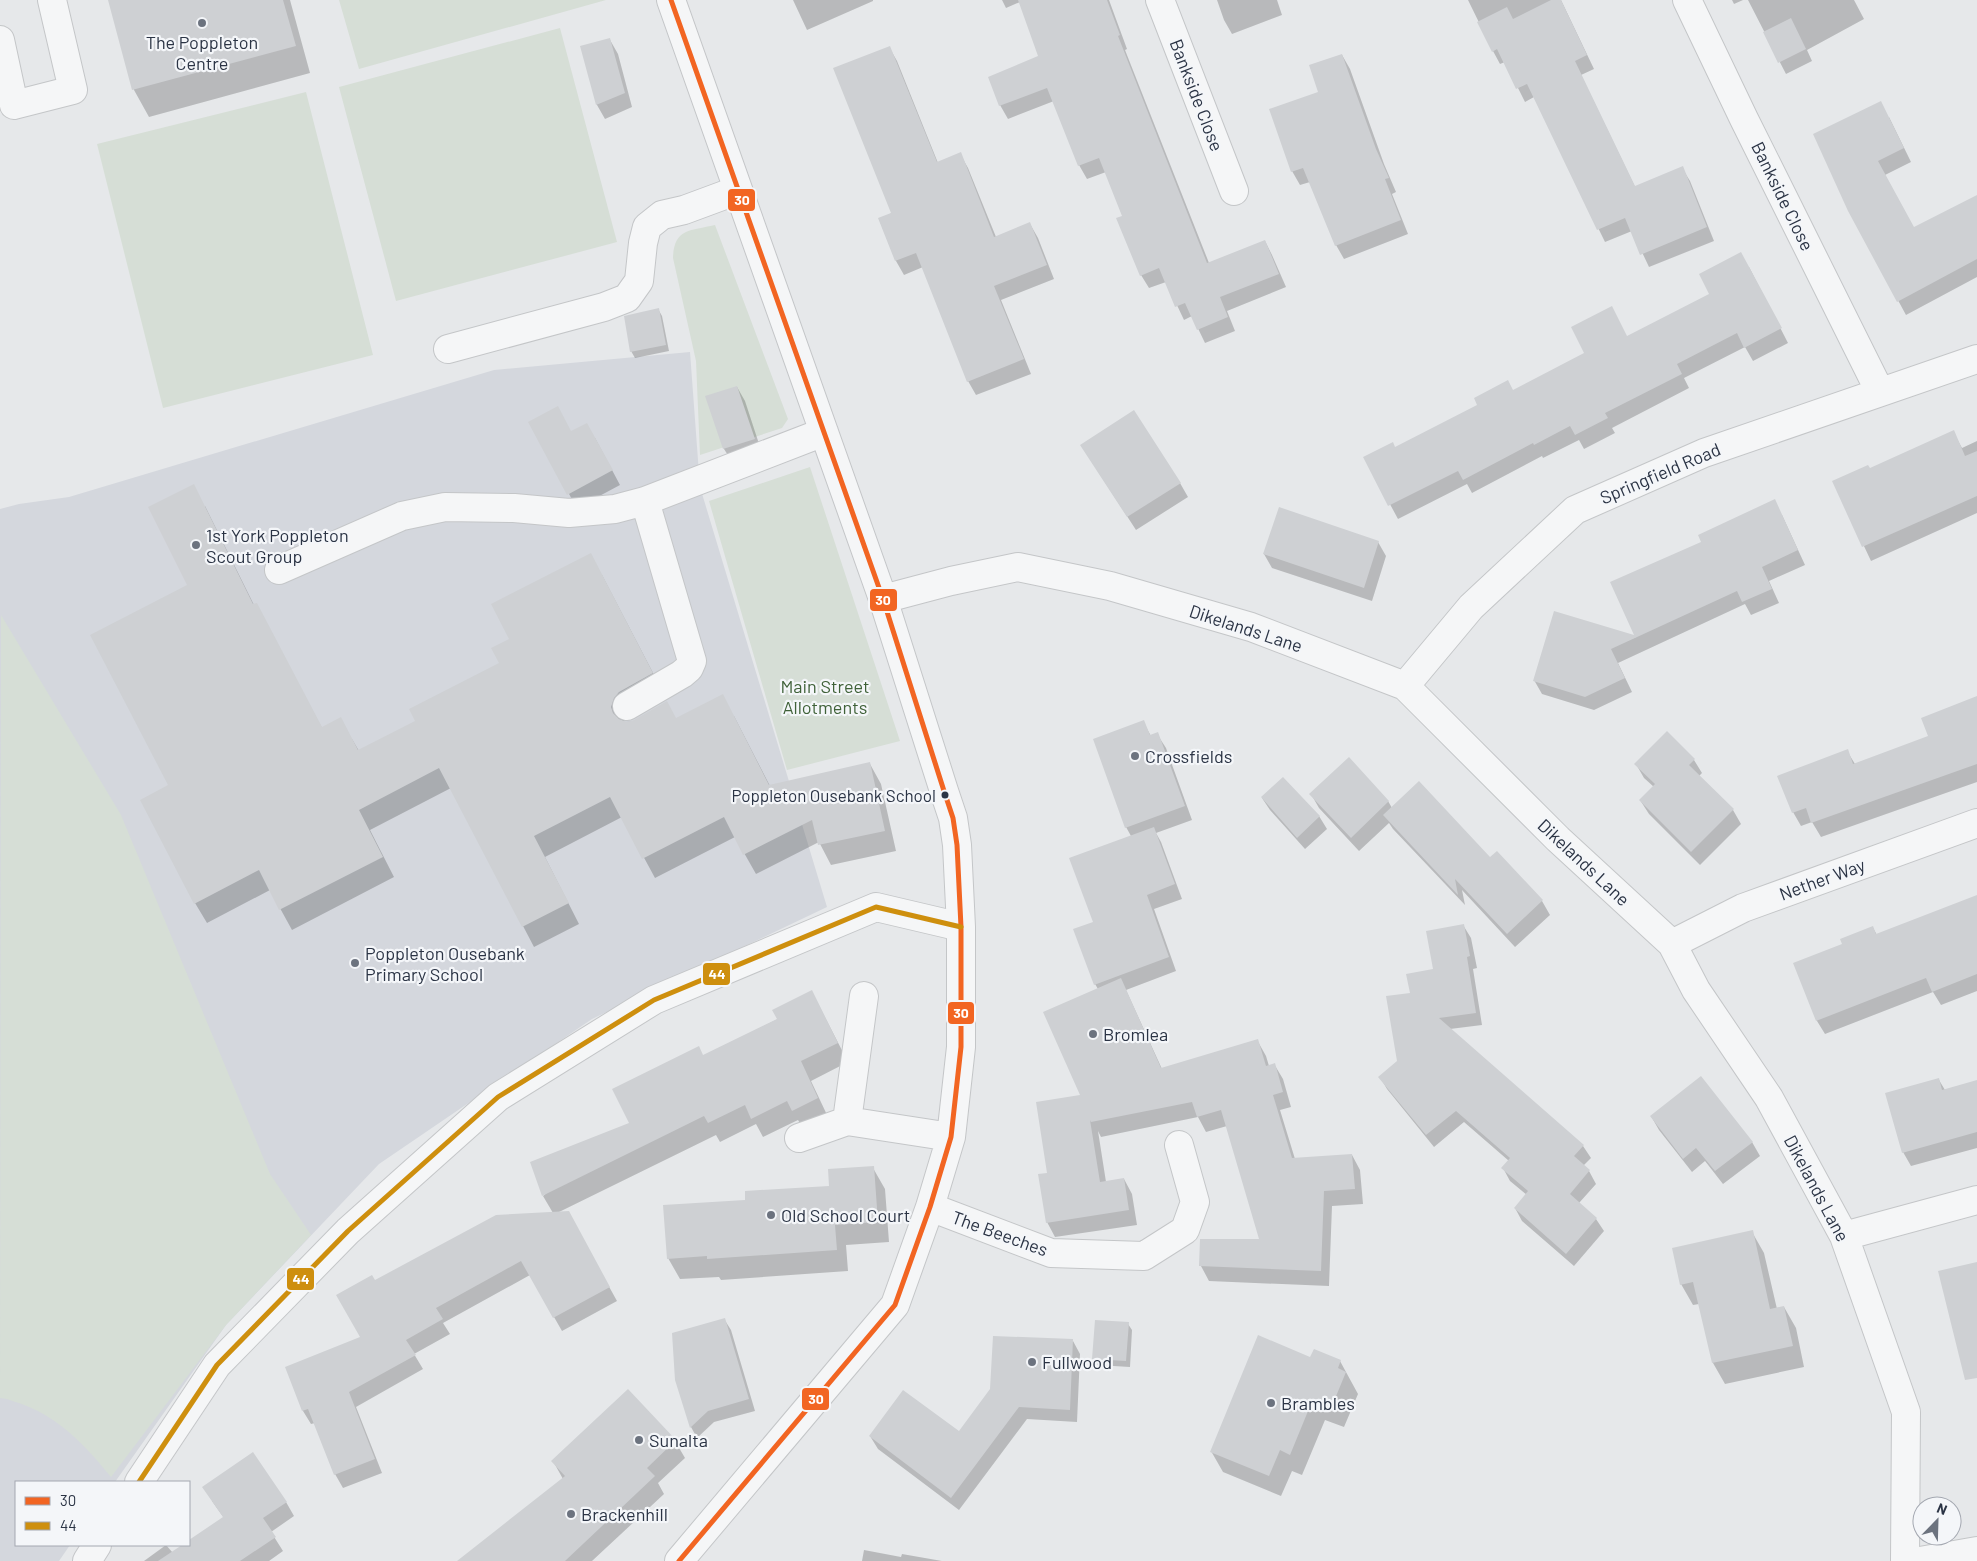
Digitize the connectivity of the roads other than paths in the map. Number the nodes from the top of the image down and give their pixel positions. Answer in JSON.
{"nodes":[{"id":1,"x":52,"y":0,"type":"edge"},
{"id":2,"x":670,"y":0,"type":"edge"},
{"id":3,"x":1160,"y":0,"type":"edge"},
{"id":4,"x":1688,"y":0,"type":"edge"},
{"id":5,"x":0,"y":40,"type":"edge"},
{"id":6,"x":738,"y":190,"type":"junction"},
{"id":7,"x":1234,"y":191,"type":"dead end"},
{"id":8,"x":448,"y":349,"type":"dead end"},
{"id":9,"x":1977,"y":359,"type":"edge"},
{"id":10,"x":1880,"y":392,"type":"junction"},
{"id":11,"x":824,"y":432,"type":"junction"},
{"id":12,"x":645,"y":502,"type":"junction"},
{"id":13,"x":279,"y":570,"type":"dead end"},
{"id":14,"x":883,"y":599,"type":"junction"},
{"id":15,"x":1405,"y":686,"type":"junction"},
{"id":16,"x":627,"y":706,"type":"dead end"},
{"id":17,"x":1977,"y":823,"type":"edge"},
{"id":18,"x":961,"y":927,"type":"junction"},
{"id":19,"x":1672,"y":944,"type":"junction"},
{"id":20,"x":864,"y":996,"type":"dead end"},
{"id":21,"x":848,"y":1121,"type":"junction"},
{"id":22,"x":951,"y":1137,"type":"junction"},
{"id":23,"x":799,"y":1138,"type":"dead end"},
{"id":24,"x":1179,"y":1145,"type":"dead end"},
{"id":25,"x":1977,"y":1200,"type":"edge"},
{"id":26,"x":930,"y":1207,"type":"junction"},
{"id":27,"x":1844,"y":1236,"type":"junction"},
{"id":28,"x":140,"y":1481,"type":"edge"},
{"id":29,"x":97,"y":1546,"type":"edge"},
{"id":30,"x":1977,"y":1552,"type":"edge"},
{"id":31,"x":87,"y":1561,"type":"edge"},
{"id":32,"x":678,"y":1561,"type":"edge"},
{"id":33,"x":1905,"y":1561,"type":"edge"},
{"id":34,"x":1920,"y":1561,"type":"edge"}],
"edges":[{"from":1,"to":5,"type":"street"},
{"from":2,"to":6,"type":"street"},
{"from":3,"to":7,"type":"street","name":"Bankside Close"},
{"from":4,"to":10,"type":"street","name":"Bankside Close"},
{"from":6,"to":8,"type":"street"},
{"from":6,"to":11,"type":"street"},
{"from":9,"to":10,"type":"street","name":"Springfield Road"},
{"from":10,"to":15,"type":"street","name":"Springfield Road"},
{"from":11,"to":12,"type":"street"},
{"from":11,"to":14,"type":"street"},
{"from":12,"to":13,"type":"street"},
{"from":12,"to":16,"type":"street"},
{"from":14,"to":15,"type":"street","name":"Dikelands Lane"},
{"from":14,"to":18,"type":"street"},
{"from":15,"to":19,"type":"street","name":"Dikelands Lane"},
{"from":17,"to":19,"type":"street","name":"Nether Way"},
{"from":18,"to":22,"type":"street"},
{"from":18,"to":28,"type":"street"},
{"from":19,"to":27,"type":"street","name":"Dikelands Lane"},
{"from":20,"to":21,"type":"street"},
{"from":21,"to":22,"type":"street"},
{"from":21,"to":23,"type":"street"},
{"from":22,"to":26,"type":"street"},
{"from":24,"to":26,"type":"street","name":"The Beeches"},
{"from":25,"to":27,"type":"street"},
{"from":26,"to":32,"type":"street"},
{"from":27,"to":33,"type":"street","name":"Dikelands Lane"},
{"from":29,"to":31,"type":"street"},
{"from":30,"to":34,"type":"street"}]}
